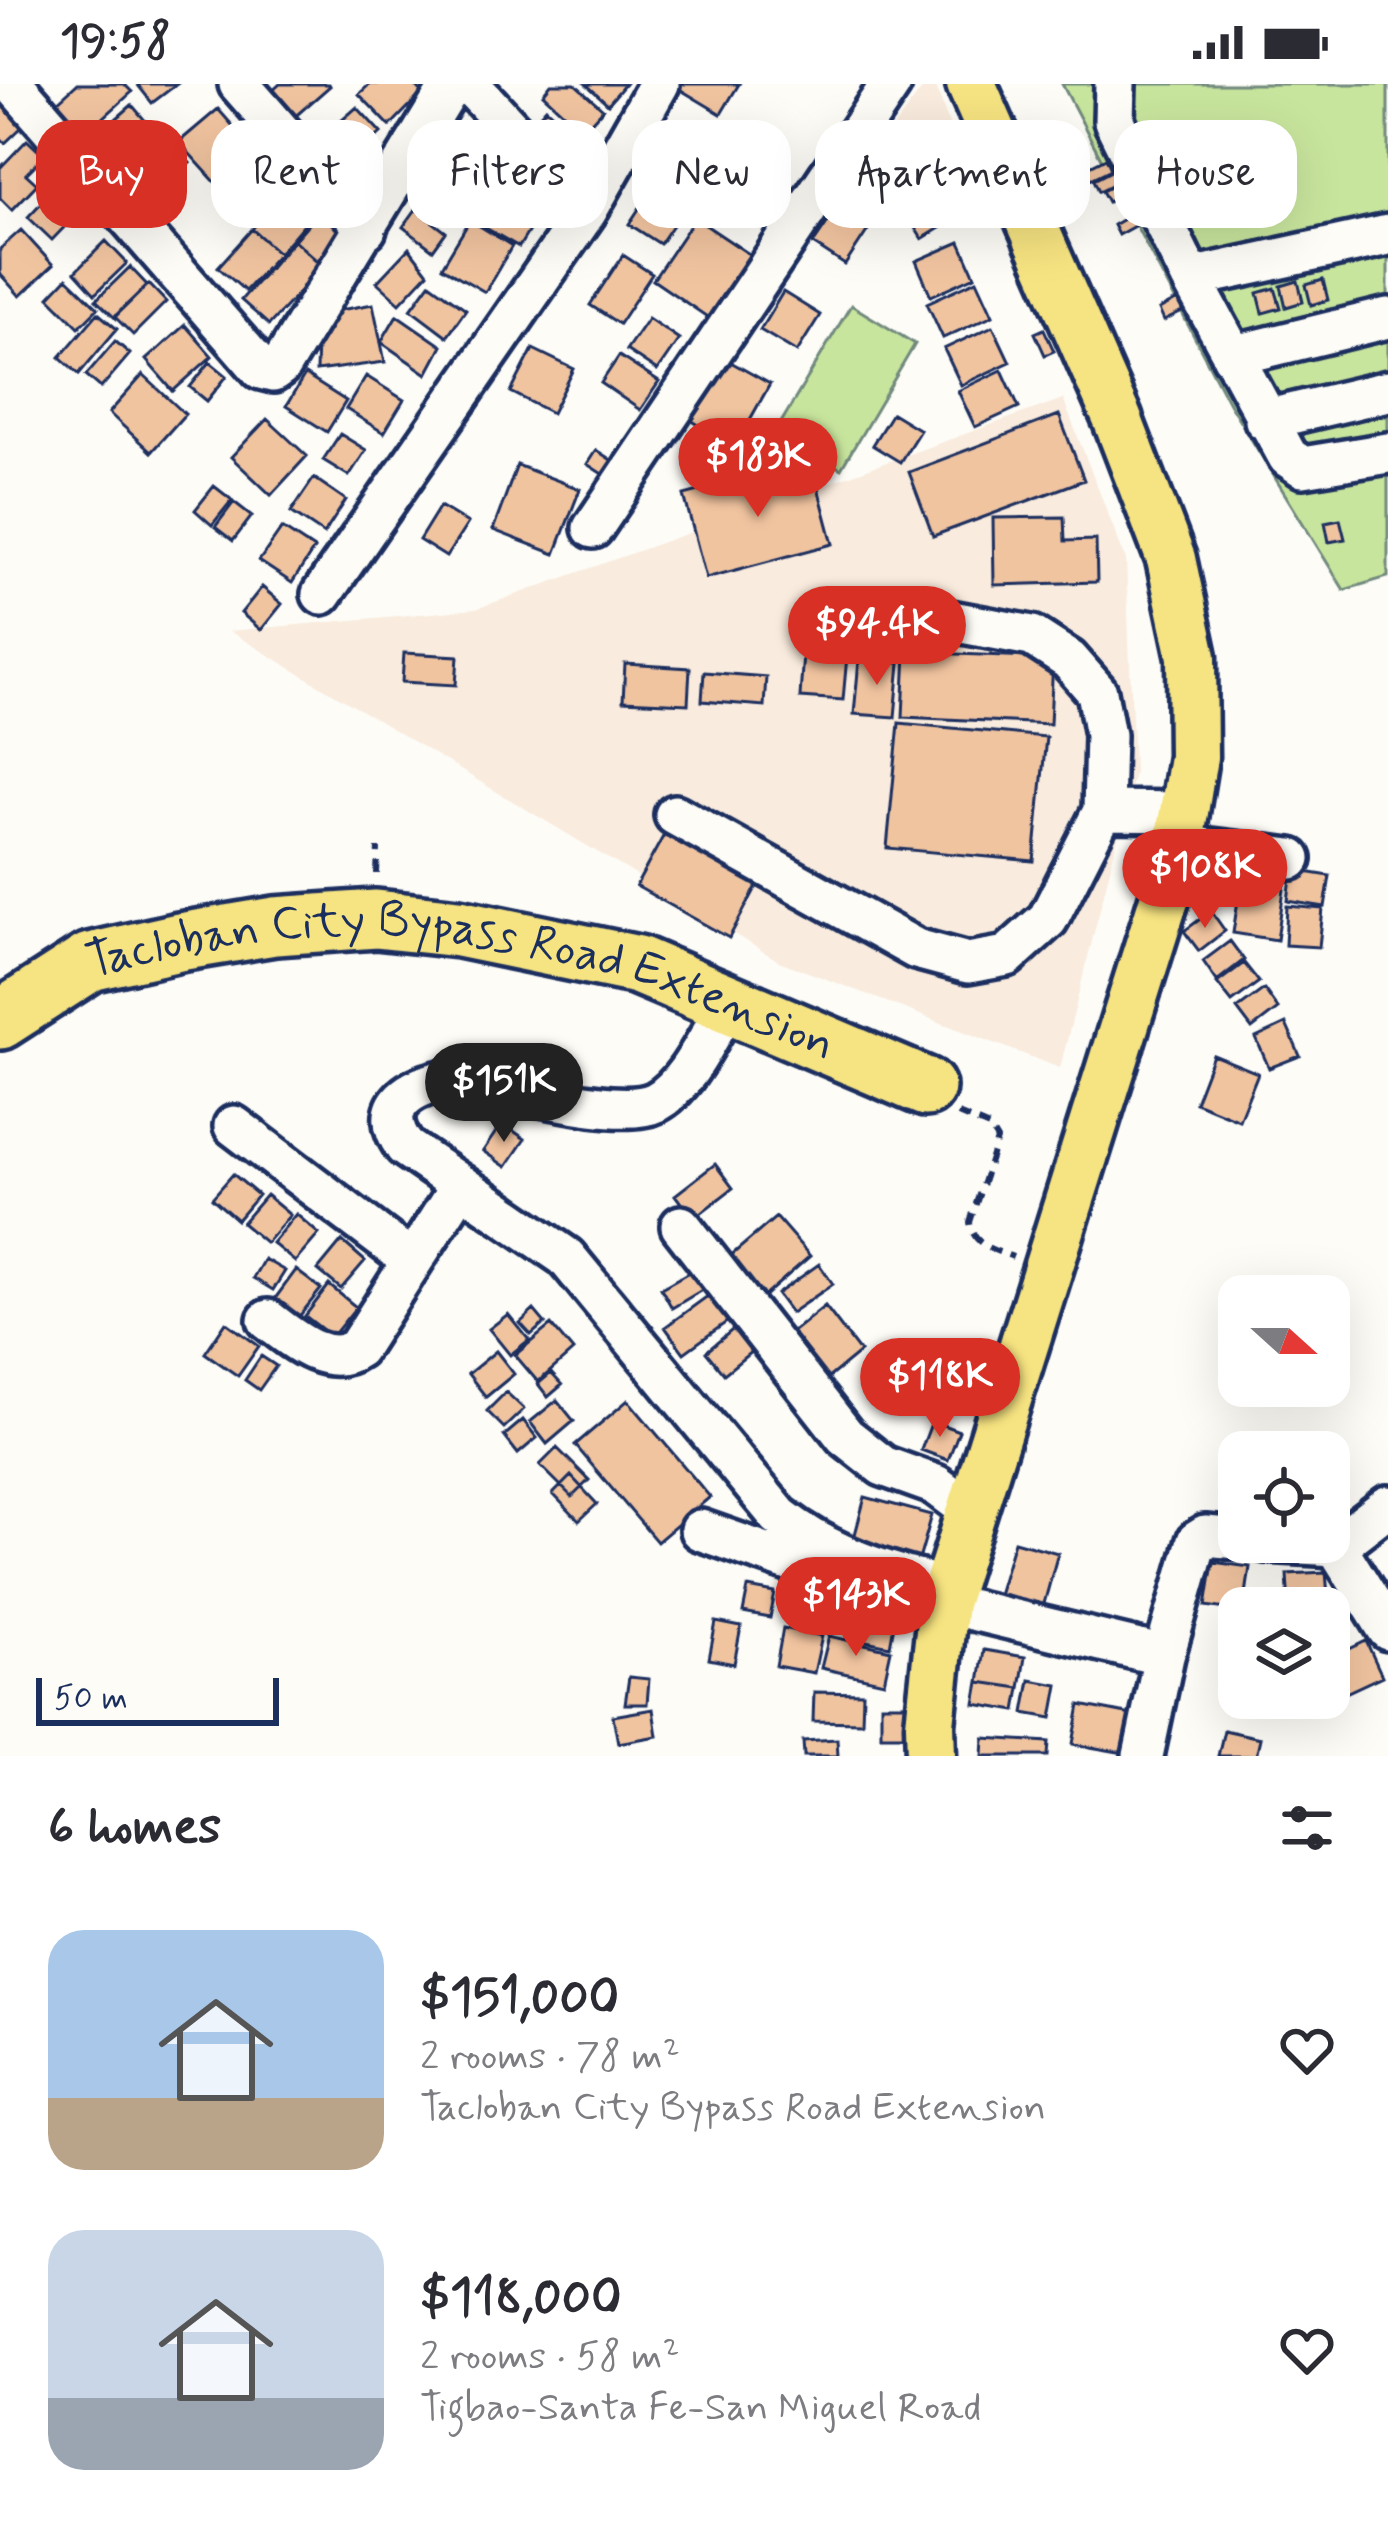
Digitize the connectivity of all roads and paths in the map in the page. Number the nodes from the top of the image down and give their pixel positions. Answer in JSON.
{"nodes":[{"id":1,"x":13,"y":84,"type":"edge"},
{"id":2,"x":239,"y":84,"type":"edge"},
{"id":3,"x":452,"y":84,"type":"edge"},
{"id":4,"x":470,"y":84,"type":"edge"},
{"id":5,"x":659,"y":84,"type":"edge"},
{"id":6,"x":891,"y":84,"type":"edge"},
{"id":7,"x":971,"y":84,"type":"edge"},
{"id":8,"x":1115,"y":84,"type":"edge"},
{"id":9,"x":503,"y":120,"type":"edge"},
{"id":10,"x":608,"y":174,"type":"edge"},
{"id":11,"x":575,"y":228,"type":"edge"},
{"id":12,"x":366,"y":229,"type":"junction"},
{"id":13,"x":1388,"y":235,"type":"edge"},
{"id":14,"x":1191,"y":278,"type":"junction"},
{"id":15,"x":1388,"y":318,"type":"edge"},
{"id":16,"x":1232,"y":356,"type":"junction"},
{"id":17,"x":1388,"y":391,"type":"edge"},
{"id":18,"x":1265,"y":420,"type":"junction"},
{"id":19,"x":1388,"y":453,"type":"edge"},
{"id":20,"x":593,"y":528,"type":"dead end"},
{"id":21,"x":322,"y":594,"type":"dead end"},
{"id":22,"x":946,"y":620,"type":"dead end"},
{"id":23,"x":1103,"y":811,"type":"junction"},
{"id":24,"x":675,"y":815,"type":"dead end"},
{"id":25,"x":1181,"y":828,"type":"junction"},
{"id":26,"x":1292,"y":859,"type":"dead end"},
{"id":27,"x":728,"y":1005,"type":"junction"},
{"id":28,"x":0,"y":1020,"type":"edge"},
{"id":29,"x":926,"y":1087,"type":"joint"},
{"id":30,"x":234,"y":1126,"type":"dead end"},
{"id":31,"x":461,"y":1186,"type":"junction"},
{"id":32,"x":681,"y":1226,"type":"dead end"},
{"id":33,"x":412,"y":1261,"type":"junction"},
{"id":34,"x":1047,"y":1270,"type":"junction"},
{"id":35,"x":268,"y":1320,"type":"dead end"},
{"id":36,"x":1388,"y":1506,"type":"edge"},
{"id":37,"x":972,"y":1512,"type":"junction"},
{"id":38,"x":700,"y":1530,"type":"dead end"},
{"id":39,"x":1350,"y":1535,"type":"edge"},
{"id":40,"x":1218,"y":1537,"type":"edge"},
{"id":41,"x":1347,"y":1563,"type":"edge"},
{"id":42,"x":944,"y":1602,"type":"junction"},
{"id":43,"x":1388,"y":1630,"type":"edge"},
{"id":44,"x":1163,"y":1656,"type":"junction"},
{"id":45,"x":931,"y":1756,"type":"edge"},
{"id":46,"x":1143,"y":1756,"type":"edge"}],
"edges":[{"from":1,"to":12,"type":"street"},
{"from":2,"to":12,"type":"street"},
{"from":3,"to":12,"type":"street"},
{"from":4,"to":9,"type":"street"},
{"from":5,"to":10,"type":"street"},
{"from":6,"to":20,"type":"street"},
{"from":7,"to":25,"type":"main road"},
{"from":8,"to":14,"type":"street"},
{"from":11,"to":21,"type":"street"},
{"from":13,"to":14,"type":"street"},
{"from":14,"to":16,"type":"street"},
{"from":15,"to":16,"type":"street"},
{"from":16,"to":18,"type":"street"},
{"from":17,"to":18,"type":"street"},
{"from":18,"to":19,"type":"street"},
{"from":22,"to":23,"type":"street"},
{"from":23,"to":24,"type":"street"},
{"from":23,"to":25,"type":"street"},
{"from":25,"to":26,"type":"street"},
{"from":25,"to":34,"type":"main road"},
{"from":27,"to":28,"type":"highway","name":"Tacloban City Bypass Road Extension"},
{"from":27,"to":29,"type":"highway","name":"Tacloban City Bypass Road Extension"},
{"from":27,"to":31,"type":"street"},
{"from":29,"to":34,"type":"path"},
{"from":30,"to":33,"type":"street"},
{"from":31,"to":33,"type":"street"},
{"from":31,"to":42,"type":"street"},
{"from":32,"to":37,"type":"street"},
{"from":33,"to":35,"type":"street"},
{"from":34,"to":37,"type":"main road"},
{"from":36,"to":39,"type":"street"},
{"from":37,"to":42,"type":"main road"},
{"from":38,"to":42,"type":"street"},
{"from":40,"to":44,"type":"street"},
{"from":41,"to":43,"type":"street"},
{"from":42,"to":44,"type":"street"},
{"from":42,"to":45,"type":"main road"},
{"from":44,"to":46,"type":"street"}]}
